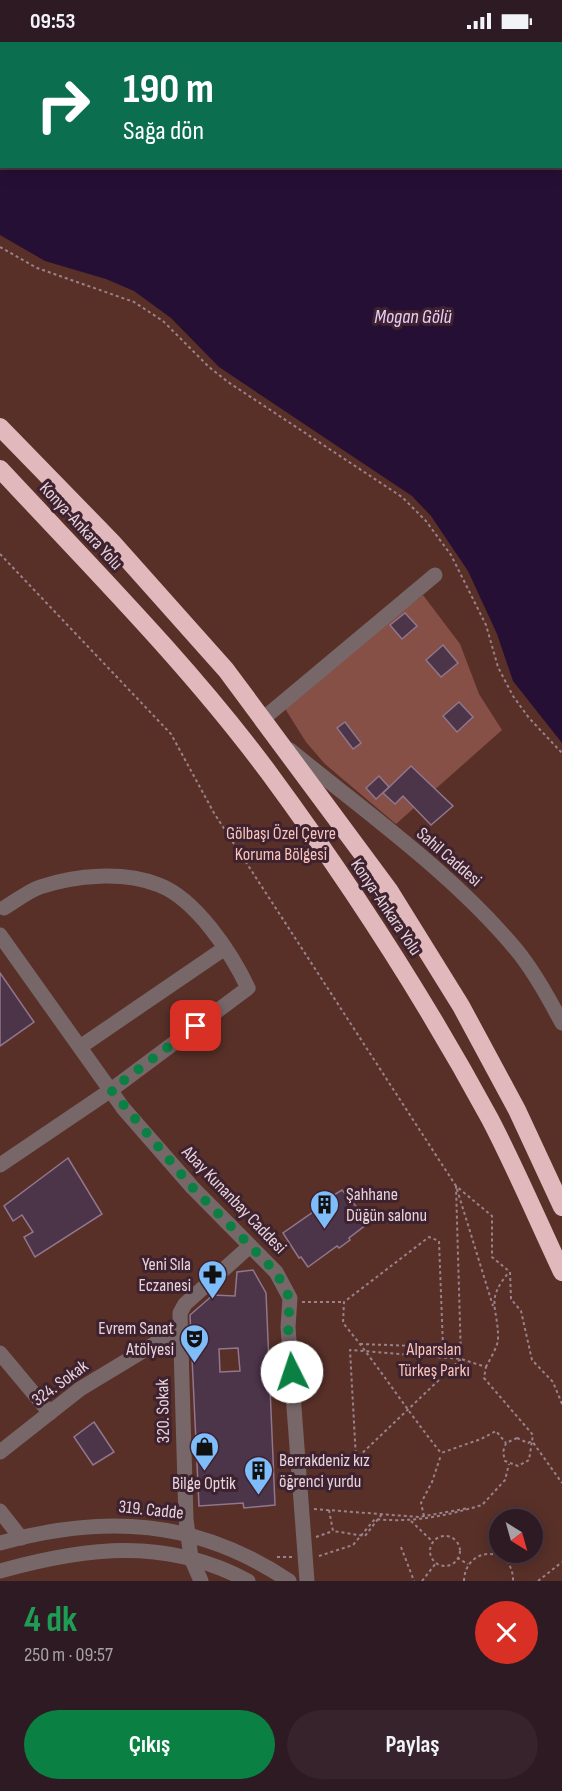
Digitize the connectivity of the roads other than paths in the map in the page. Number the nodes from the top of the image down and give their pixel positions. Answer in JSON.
{"nodes":[{"id":1,"x":0,"y":427,"type":"edge"},
{"id":2,"x":0,"y":469,"type":"edge"},
{"id":3,"x":435,"y":575,"type":"dead end"},
{"id":4,"x":264,"y":718,"type":"junction"},
{"id":5,"x":284,"y":744,"type":"junction"},
{"id":6,"x":4,"y":908,"type":"dead end"},
{"id":7,"x":0,"y":935,"type":"edge"},
{"id":8,"x":225,"y":948,"type":"junction"},
{"id":9,"x":562,"y":1023,"type":"edge"},
{"id":10,"x":80,"y":1047,"type":"junction"},
{"id":11,"x":111,"y":1090,"type":"junction"},
{"id":12,"x":0,"y":1165,"type":"edge"},
{"id":13,"x":562,"y":1207,"type":"edge"},
{"id":14,"x":250,"y":1246,"type":"junction"},
{"id":15,"x":562,"y":1272,"type":"edge"},
{"id":16,"x":180,"y":1339,"type":"junction"},
{"id":17,"x":0,"y":1353,"type":"edge"},
{"id":18,"x":50,"y":1413,"type":"junction"},
{"id":19,"x":0,"y":1452,"type":"edge"},
{"id":20,"x":0,"y":1511,"type":"edge"},
{"id":21,"x":188,"y":1533,"type":"junction"},
{"id":22,"x":21,"y":1538,"type":"junction"},
{"id":23,"x":0,"y":1544,"type":"edge"},
{"id":24,"x":191,"y":1558,"type":"junction"},
{"id":25,"x":0,"y":1571,"type":"edge"},
{"id":26,"x":201,"y":1581,"type":"edge"},
{"id":27,"x":248,"y":1581,"type":"edge"},
{"id":28,"x":289,"y":1581,"type":"edge"},
{"id":29,"x":307,"y":1581,"type":"edge"}],
"edges":[{"from":1,"to":4,"type":"highway"},
{"from":2,"to":15,"type":"highway","name":"Konya-Ankara Yolu"},
{"from":3,"to":4,"type":"street"},
{"from":4,"to":5,"type":"highway"},
{"from":5,"to":9,"type":"street","name":"Sahil Caddesi"},
{"from":5,"to":13,"type":"highway"},
{"from":6,"to":8,"type":"street"},
{"from":7,"to":10,"type":"street","name":"Abay Kunanbay Caddesi"},
{"from":8,"to":10,"type":"street"},
{"from":8,"to":11,"type":"street"},
{"from":10,"to":11,"type":"street","name":"Abay Kunanbay Caddesi"},
{"from":11,"to":12,"type":"street"},
{"from":11,"to":14,"type":"street","name":"Abay Kunanbay Caddesi"},
{"from":14,"to":16,"type":"street","name":"320. Sokak"},
{"from":14,"to":29,"type":"street","name":"Abay Kunanbay Caddesi"},
{"from":16,"to":18,"type":"street","name":"324. Sokak"},
{"from":16,"to":21,"type":"street","name":"320. Sokak"},
{"from":17,"to":18,"type":"street"},
{"from":18,"to":19,"type":"street","name":"324. Sokak"},
{"from":20,"to":22,"type":"street"},
{"from":21,"to":22,"type":"street","name":"319. Cadde"},
{"from":21,"to":24,"type":"street","name":"320. Sokak"},
{"from":21,"to":28,"type":"street","name":"319. Cadde"},
{"from":22,"to":23,"type":"street","name":"319. Cadde"},
{"from":24,"to":25,"type":"street"},
{"from":24,"to":26,"type":"street","name":"320. Sokak"},
{"from":24,"to":27,"type":"street"}]}
